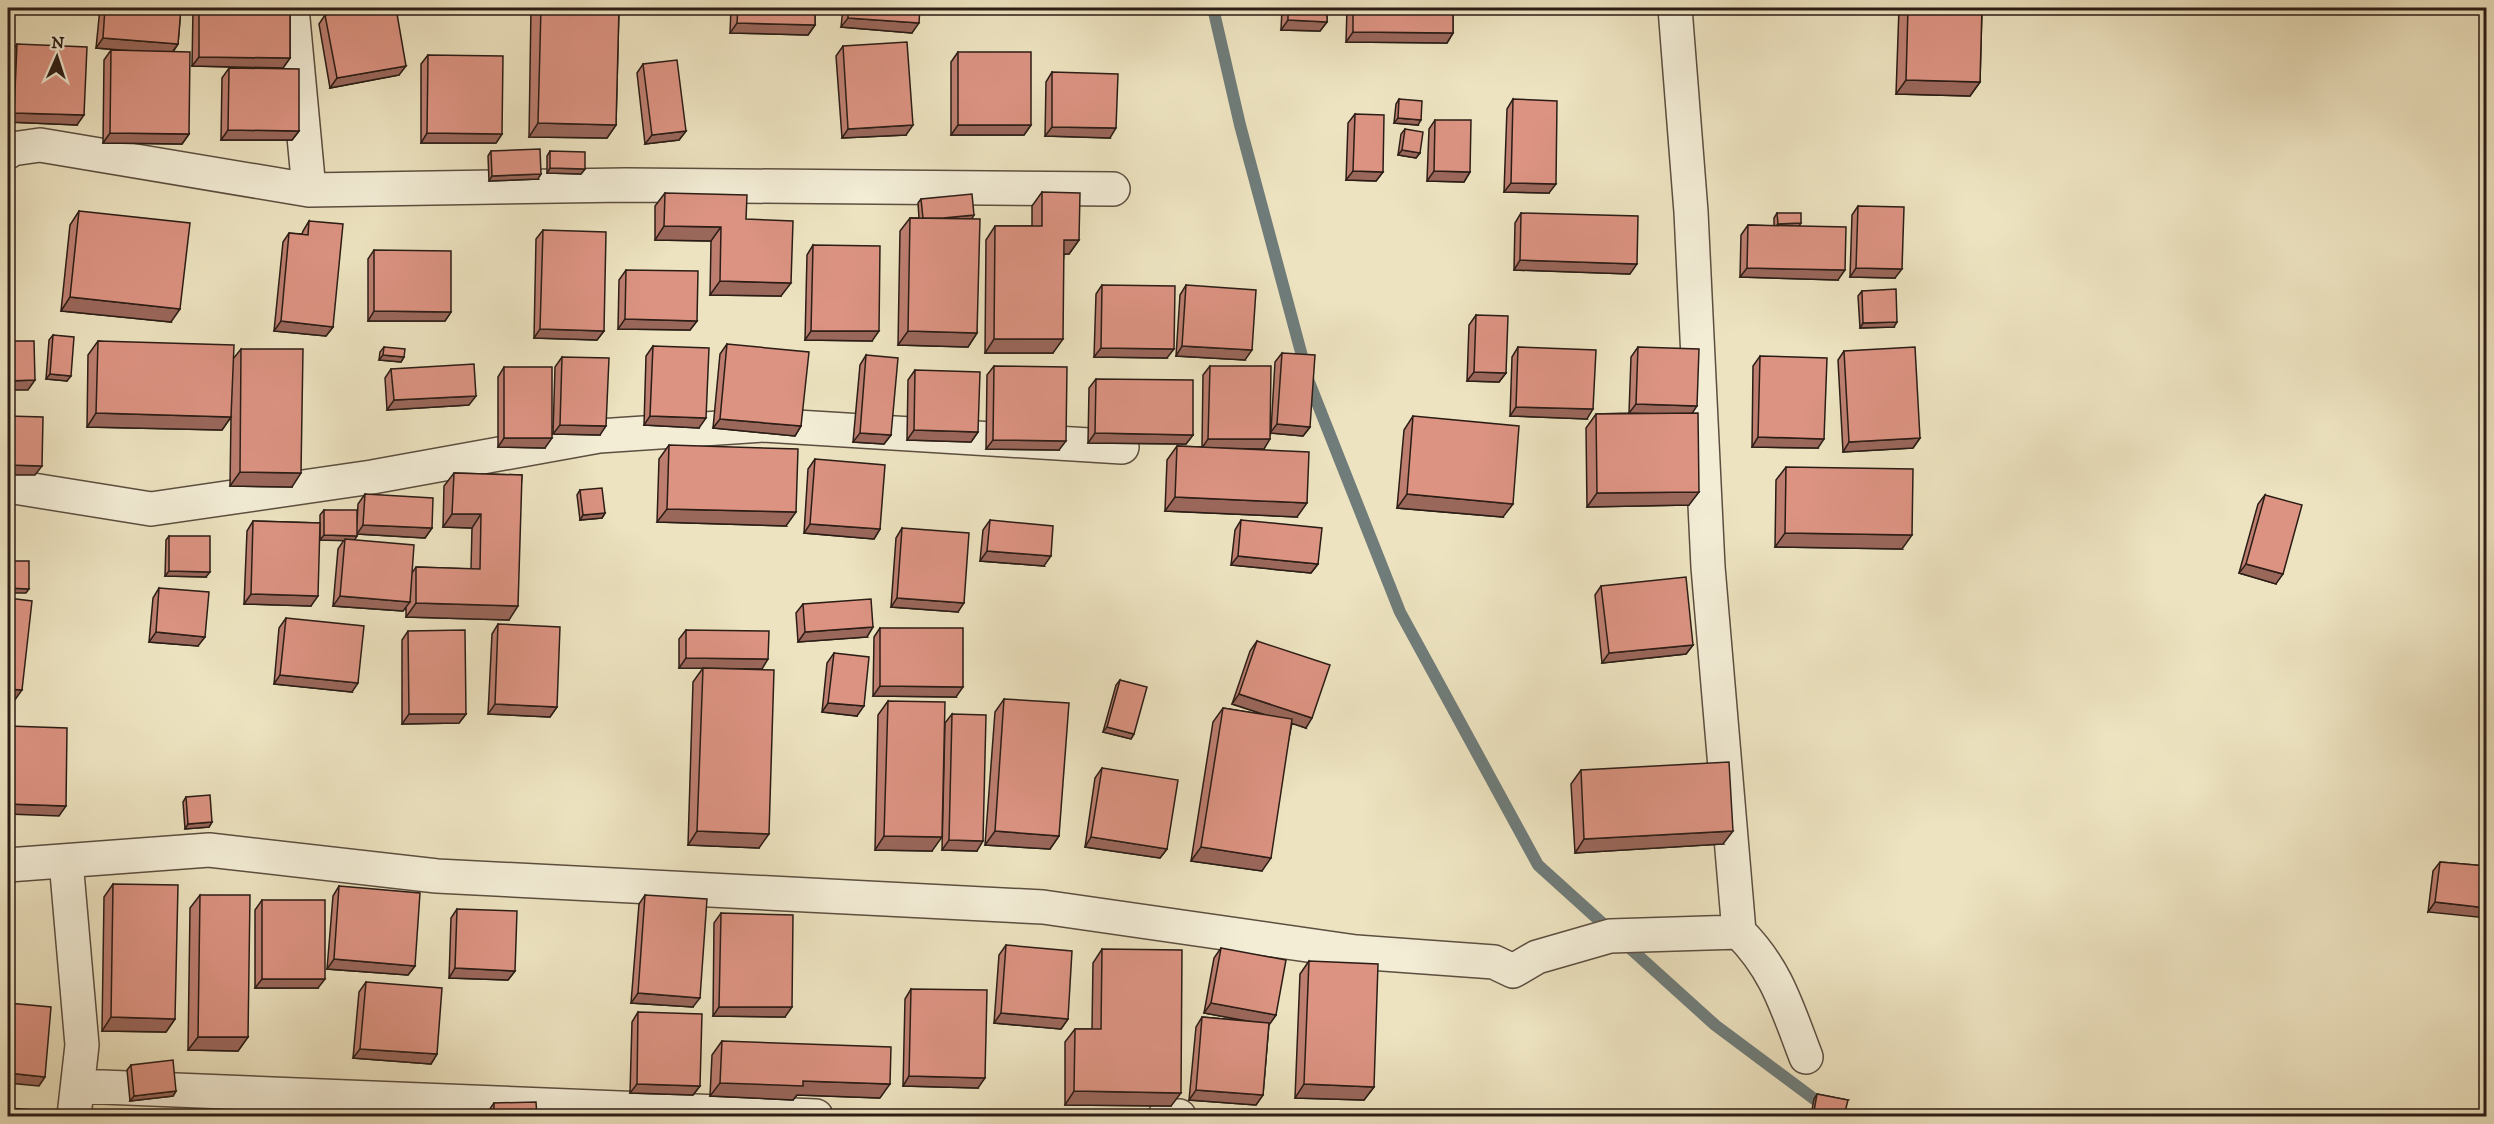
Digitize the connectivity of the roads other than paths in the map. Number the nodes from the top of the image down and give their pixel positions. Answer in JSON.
{"nodes":[{"id":1,"x":292,"y":8,"type":"edge"},
{"id":2,"x":1675,"y":8,"type":"edge"},
{"id":3,"x":9,"y":148,"type":"edge"},
{"id":4,"x":1113,"y":189,"type":"dead end"},
{"id":5,"x":309,"y":190,"type":"junction"},
{"id":6,"x":1122,"y":447,"type":"edge"},
{"id":7,"x":8,"y":486,"type":"edge"},
{"id":8,"x":66,"y":861,"type":"junction"},
{"id":9,"x":8,"y":865,"type":"edge"},
{"id":10,"x":1738,"y":932,"type":"junction"},
{"id":11,"x":1806,"y":1057,"type":"dead end"},
{"id":12,"x":76,"y":1101,"type":"edge"},
{"id":13,"x":816,"y":1116,"type":"edge"},
{"id":14,"x":1165,"y":1116,"type":"edge"},
{"id":15,"x":1179,"y":1116,"type":"edge"}],
"edges":[{"from":1,"to":5,"type":"street"},
{"from":2,"to":10,"type":"street"},
{"from":3,"to":5,"type":"street"},
{"from":4,"to":5,"type":"street"},
{"from":6,"to":7,"type":"street"},
{"from":8,"to":9,"type":"street"},
{"from":8,"to":10,"type":"street"},
{"from":8,"to":12,"type":"street"},
{"from":10,"to":11,"type":"street"},
{"from":12,"to":13,"type":"street"},
{"from":14,"to":15,"type":"street"}]}
